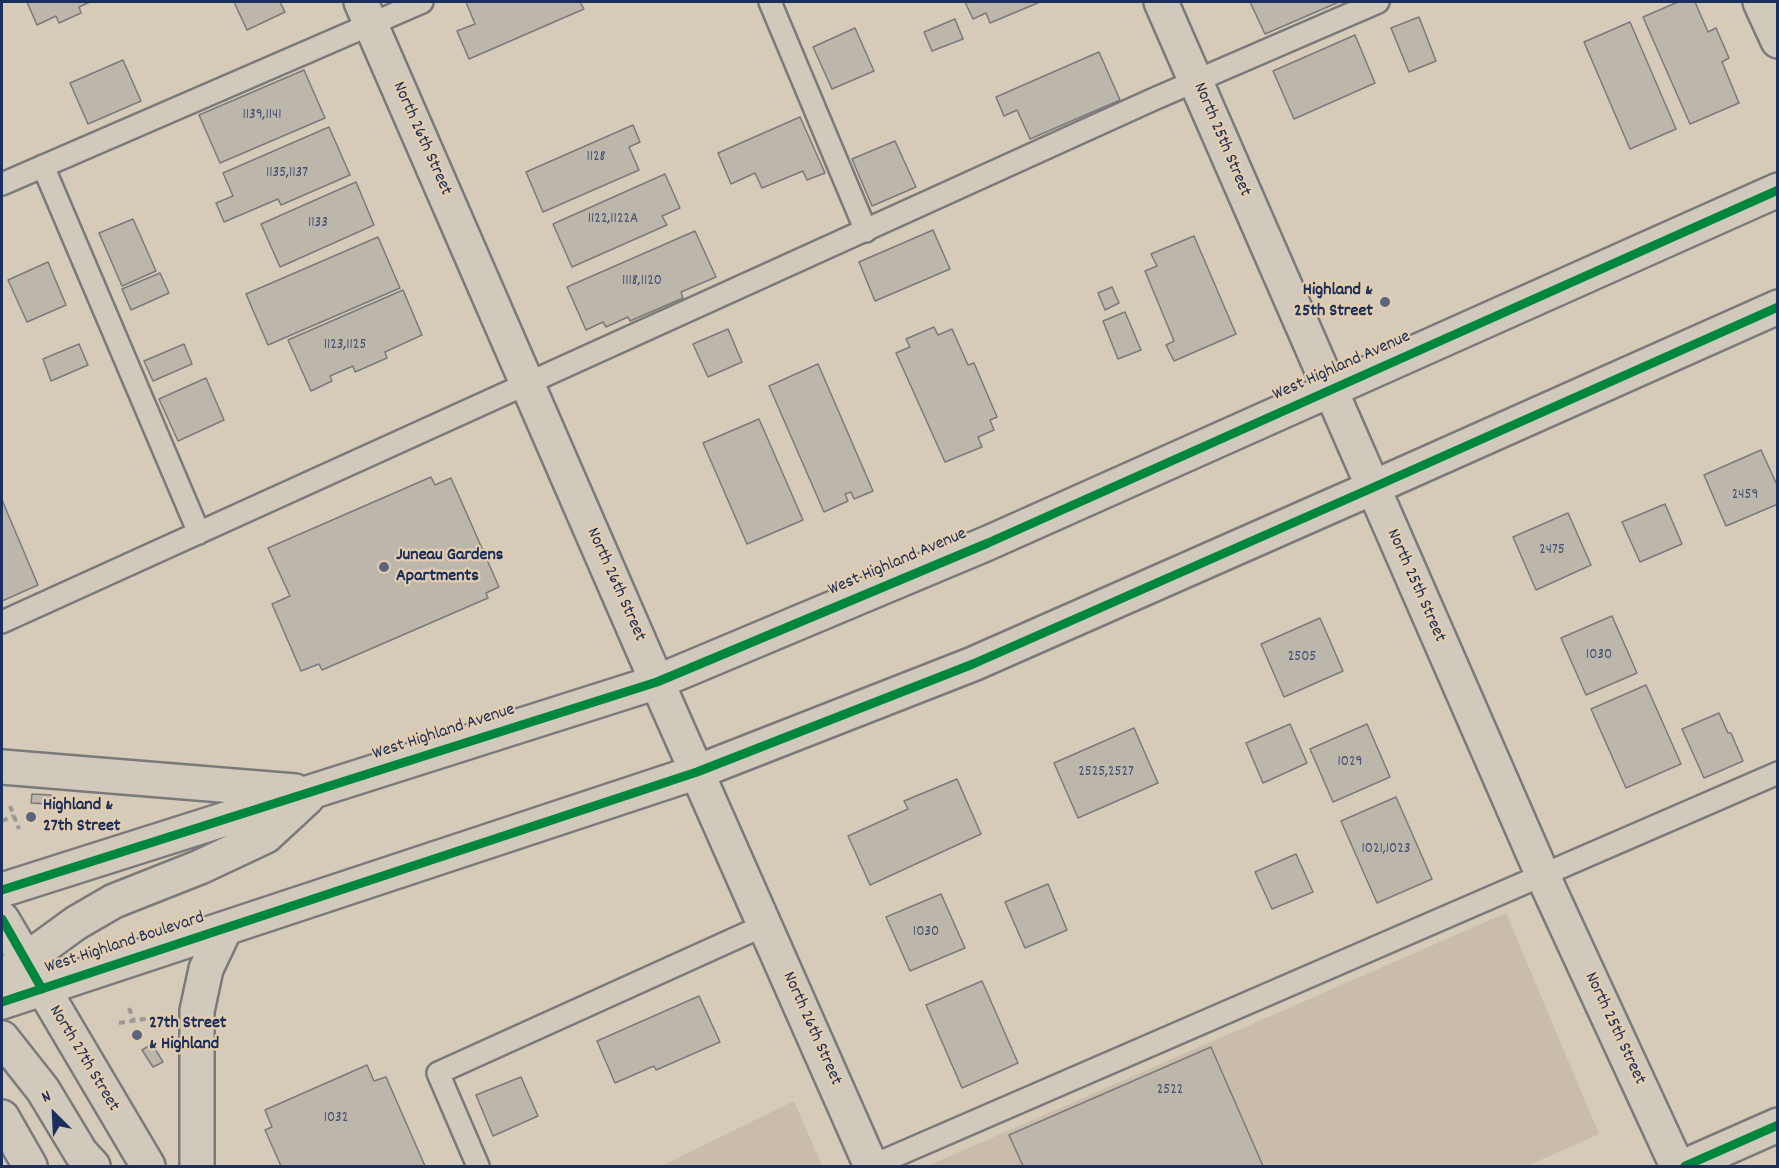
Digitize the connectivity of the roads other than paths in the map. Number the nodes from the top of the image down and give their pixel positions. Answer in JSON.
{"nodes":[{"id":1,"x":422,"y":2,"type":"edge"},
{"id":2,"x":770,"y":2,"type":"edge"},
{"id":3,"x":1161,"y":2,"type":"edge"},
{"id":4,"x":1378,"y":2,"type":"edge"},
{"id":5,"x":1760,"y":2,"type":"edge"},
{"id":6,"x":366,"y":13,"type":"edge"},
{"id":7,"x":1778,"y":41,"type":"edge"},
{"id":8,"x":1196,"y":81,"type":"junction"},
{"id":9,"x":43,"y":166,"type":"junction"},
{"id":10,"x":2,"y":184,"type":"edge"},
{"id":11,"x":1778,"y":190,"type":"edge"},
{"id":12,"x":866,"y":231,"type":"junction"},
{"id":13,"x":1778,"y":307,"type":"edge"},
{"id":14,"x":528,"y":384,"type":"junction"},
{"id":15,"x":1330,"y":390,"type":"junction"},
{"id":16,"x":1372,"y":488,"type":"junction"},
{"id":17,"x":200,"y":533,"type":"junction"},
{"id":18,"x":2,"y":622,"type":"edge"},
{"id":19,"x":657,"y":682,"type":"junction"},
{"id":20,"x":2,"y":767,"type":"edge"},
{"id":21,"x":697,"y":772,"type":"junction"},
{"id":22,"x":1778,"y":773,"type":"edge"},
{"id":23,"x":314,"y":791,"type":"junction"},
{"id":24,"x":1543,"y":876,"type":"junction"},
{"id":25,"x":2,"y":890,"type":"edge"},
{"id":26,"x":2,"y":919,"type":"edge"},
{"id":27,"x":765,"y":925,"type":"junction"},
{"id":28,"x":225,"y":929,"type":"junction"},
{"id":29,"x":10,"y":965,"type":"edge"},
{"id":30,"x":42,"y":989,"type":"junction"},
{"id":31,"x":2,"y":1002,"type":"edge"},
{"id":32,"x":2,"y":1038,"type":"edge"},
{"id":33,"x":2,"y":1117,"type":"edge"},
{"id":34,"x":1778,"y":1125,"type":"edge"},
{"id":35,"x":2,"y":1154,"type":"edge"},
{"id":36,"x":29,"y":1166,"type":"edge"},
{"id":37,"x":93,"y":1167,"type":"edge"},
{"id":38,"x":148,"y":1167,"type":"edge"},
{"id":39,"x":197,"y":1167,"type":"edge"},
{"id":40,"x":478,"y":1167,"type":"edge"},
{"id":41,"x":872,"y":1167,"type":"edge"},
{"id":42,"x":1677,"y":1167,"type":"edge"},
{"id":43,"x":1685,"y":1167,"type":"edge"}],
"edges":[{"from":1,"to":6,"type":"lane"},
{"from":2,"to":12,"type":"lane"},
{"from":3,"to":8,"type":"main road","name":"North 25th Street"},
{"from":4,"to":8,"type":"lane"},
{"from":5,"to":7,"type":"main road"},
{"from":6,"to":9,"type":"lane"},
{"from":6,"to":14,"type":"main road","name":"North 26th Street"},
{"from":8,"to":12,"type":"lane"},
{"from":8,"to":15,"type":"main road","name":"North 25th Street"},
{"from":9,"to":10,"type":"lane"},
{"from":9,"to":17,"type":"lane"},
{"from":11,"to":15,"type":"main road","name":"West Highland Avenue"},
{"from":12,"to":14,"type":"lane"},
{"from":13,"to":16,"type":"main road"},
{"from":14,"to":17,"type":"lane"},
{"from":14,"to":19,"type":"main road","name":"North 26th Street"},
{"from":15,"to":16,"type":"main road","name":"North 25th Street"},
{"from":15,"to":19,"type":"main road","name":"West Highland Avenue"},
{"from":16,"to":21,"type":"main road"},
{"from":16,"to":24,"type":"main road","name":"North 25th Street"},
{"from":17,"to":18,"type":"lane"},
{"from":19,"to":21,"type":"main road","name":"North 26th Street"},
{"from":19,"to":23,"type":"main road","name":"West Highland Avenue"},
{"from":20,"to":23,"type":"main road"},
{"from":21,"to":27,"type":"main road","name":"North 26th Street"},
{"from":21,"to":28,"type":"main road"},
{"from":22,"to":24,"type":"lane"},
{"from":23,"to":25,"type":"main road","name":"West Highland Avenue"},
{"from":23,"to":29,"type":"main road"},
{"from":24,"to":41,"type":"lane"},
{"from":24,"to":42,"type":"main road","name":"North 25th Street"},
{"from":26,"to":29,"type":"main road","name":"North 27th Street"},
{"from":27,"to":40,"type":"lane"},
{"from":27,"to":41,"type":"main road","name":"North 26th Street"},
{"from":28,"to":30,"type":"main road","name":"West Highland Boulevard"},
{"from":28,"to":39,"type":"main road"},
{"from":29,"to":30,"type":"main road","name":"North 27th Street"},
{"from":30,"to":31,"type":"main road","name":"West Highland Boulevard"},
{"from":30,"to":38,"type":"main road","name":"North 27th Street"},
{"from":32,"to":37,"type":"main road"},
{"from":33,"to":36,"type":"main road"},
{"from":34,"to":43,"type":"main road"},
{"from":35,"to":36,"type":"main road"}]}
